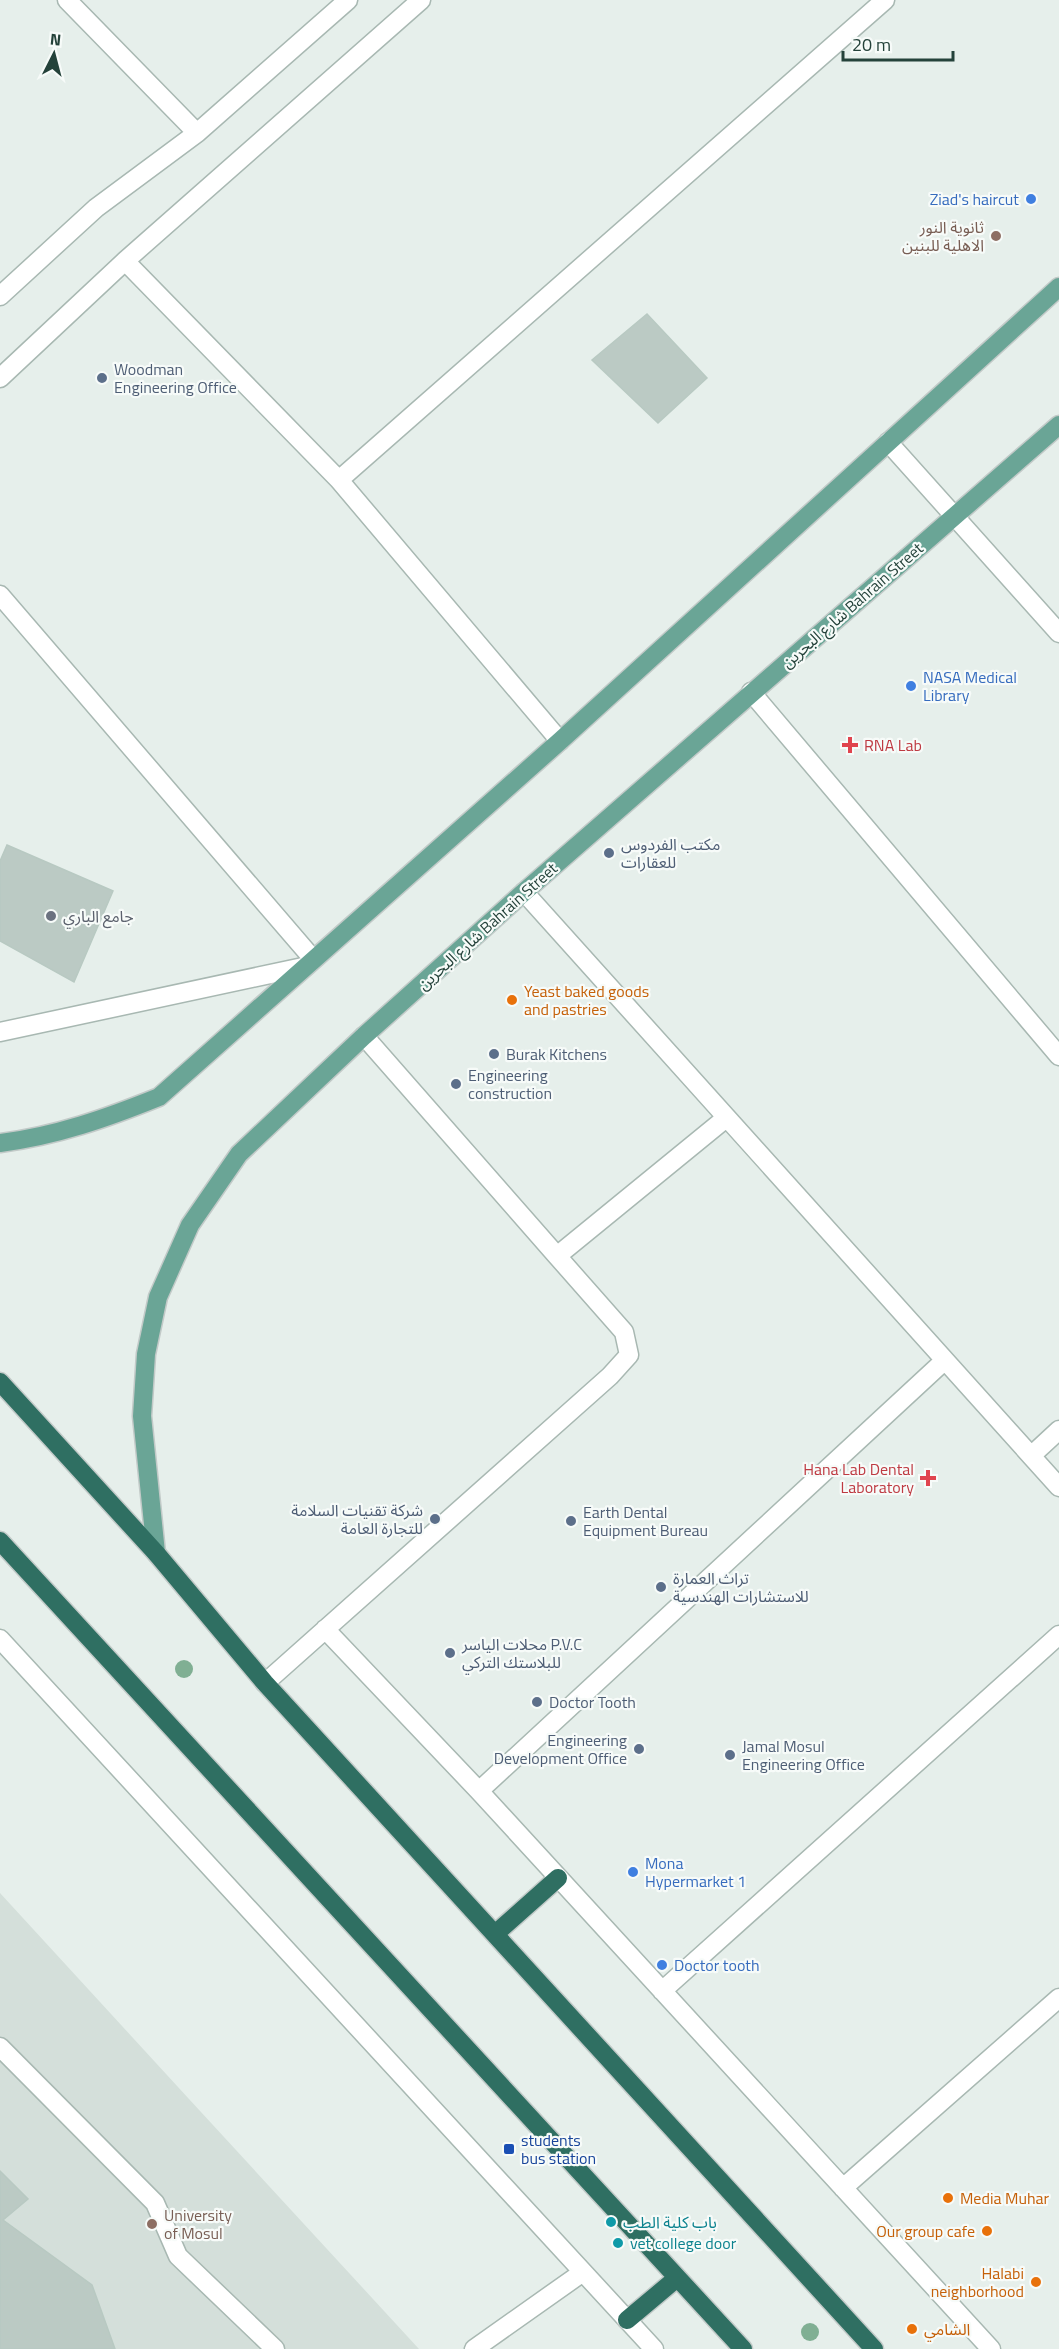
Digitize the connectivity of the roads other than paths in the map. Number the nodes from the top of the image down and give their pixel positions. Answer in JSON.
{"nodes":[{"id":1,"x":67,"y":0,"type":"edge"},
{"id":2,"x":348,"y":0,"type":"edge"},
{"id":3,"x":420,"y":0,"type":"edge"},
{"id":4,"x":885,"y":0,"type":"edge"},
{"id":5,"x":197,"y":133,"type":"junction"},
{"id":6,"x":125,"y":261,"type":"junction"},
{"id":7,"x":1059,"y":287,"type":"edge"},
{"id":8,"x":0,"y":296,"type":"edge"},
{"id":9,"x":0,"y":378,"type":"edge"},
{"id":10,"x":1059,"y":425,"type":"edge"},
{"id":11,"x":888,"y":441,"type":"junction"},
{"id":12,"x":339,"y":480,"type":"junction"},
{"id":13,"x":954,"y":517,"type":"junction"},
{"id":14,"x":0,"y":594,"type":"edge"},
{"id":15,"x":1059,"y":633,"type":"edge"},
{"id":16,"x":751,"y":692,"type":"junction"},
{"id":17,"x":560,"y":741,"type":"junction"},
{"id":18,"x":524,"y":892,"type":"junction"},
{"id":19,"x":308,"y":963,"type":"junction"},
{"id":20,"x":0,"y":1032,"type":"edge"},
{"id":21,"x":364,"y":1036,"type":"junction"},
{"id":22,"x":1059,"y":1056,"type":"edge"},
{"id":23,"x":726,"y":1118,"type":"junction"},
{"id":24,"x":0,"y":1143,"type":"edge"},
{"id":25,"x":557,"y":1256,"type":"junction"},
{"id":26,"x":944,"y":1361,"type":"junction"},
{"id":27,"x":0,"y":1382,"type":"edge"},
{"id":28,"x":1059,"y":1430,"type":"edge"},
{"id":29,"x":1032,"y":1455,"type":"junction"},
{"id":30,"x":1059,"y":1487,"type":"edge"},
{"id":31,"x":0,"y":1541,"type":"edge"},
{"id":32,"x":156,"y":1553,"type":"junction"},
{"id":33,"x":325,"y":1629,"type":"junction"},
{"id":34,"x":1059,"y":1635,"type":"edge"},
{"id":35,"x":0,"y":1639,"type":"edge"},
{"id":36,"x":265,"y":1683,"type":"junction"},
{"id":37,"x":478,"y":1791,"type":"junction"},
{"id":38,"x":558,"y":1878,"type":"junction"},
{"id":39,"x":495,"y":1934,"type":"junction"},
{"id":40,"x":662,"y":1991,"type":"junction"},
{"id":41,"x":1059,"y":1998,"type":"edge"},
{"id":42,"x":0,"y":2047,"type":"edge"},
{"id":43,"x":843,"y":2188,"type":"junction"},
{"id":44,"x":584,"y":2272,"type":"junction"},
{"id":45,"x":677,"y":2278,"type":"junction"},
{"id":46,"x":627,"y":2320,"type":"junction"},
{"id":47,"x":275,"y":2349,"type":"edge"},
{"id":48,"x":474,"y":2349,"type":"edge"},
{"id":49,"x":654,"y":2349,"type":"edge"},
{"id":50,"x":743,"y":2349,"type":"edge"},
{"id":51,"x":874,"y":2349,"type":"edge"},
{"id":52,"x":991,"y":2349,"type":"edge"}],
"edges":[{"from":1,"to":5,"type":"street"},
{"from":2,"to":5,"type":"street"},
{"from":3,"to":6,"type":"street"},
{"from":4,"to":12,"type":"street"},
{"from":5,"to":8,"type":"street"},
{"from":6,"to":9,"type":"street"},
{"from":6,"to":12,"type":"street"},
{"from":7,"to":11,"type":"main road"},
{"from":10,"to":13,"type":"main road","name":"شارع البحرين Bahrain Street"},
{"from":11,"to":13,"type":"street"},
{"from":11,"to":17,"type":"main road"},
{"from":12,"to":17,"type":"street"},
{"from":13,"to":15,"type":"street"},
{"from":13,"to":16,"type":"main road","name":"شارع البحرين Bahrain Street"},
{"from":14,"to":19,"type":"street"},
{"from":16,"to":18,"type":"main road","name":"شارع البحرين Bahrain Street"},
{"from":16,"to":22,"type":"street"},
{"from":17,"to":19,"type":"main road"},
{"from":18,"to":21,"type":"main road","name":"شارع البحرين Bahrain Street"},
{"from":18,"to":23,"type":"street"},
{"from":19,"to":20,"type":"street"},
{"from":19,"to":24,"type":"main road"},
{"from":21,"to":25,"type":"street"},
{"from":21,"to":32,"type":"main road","name":"شارع البحرين Bahrain Street"},
{"from":23,"to":25,"type":"street"},
{"from":23,"to":26,"type":"street"},
{"from":25,"to":33,"type":"street"},
{"from":26,"to":29,"type":"street"},
{"from":26,"to":37,"type":"street"},
{"from":27,"to":32,"type":"highway"},
{"from":28,"to":29,"type":"street"},
{"from":29,"to":30,"type":"street"},
{"from":31,"to":45,"type":"highway"},
{"from":32,"to":36,"type":"highway"},
{"from":33,"to":36,"type":"street"},
{"from":33,"to":37,"type":"street"},
{"from":34,"to":40,"type":"street"},
{"from":35,"to":44,"type":"street"},
{"from":36,"to":39,"type":"highway"},
{"from":37,"to":38,"type":"street"},
{"from":38,"to":39,"type":"highway"},
{"from":38,"to":40,"type":"street"},
{"from":39,"to":51,"type":"highway"},
{"from":40,"to":43,"type":"street"},
{"from":41,"to":43,"type":"street"},
{"from":42,"to":47,"type":"street"},
{"from":43,"to":52,"type":"street"},
{"from":44,"to":46,"type":"street"},
{"from":44,"to":48,"type":"street"},
{"from":45,"to":46,"type":"highway"},
{"from":45,"to":50,"type":"highway"},
{"from":46,"to":49,"type":"street"}]}
